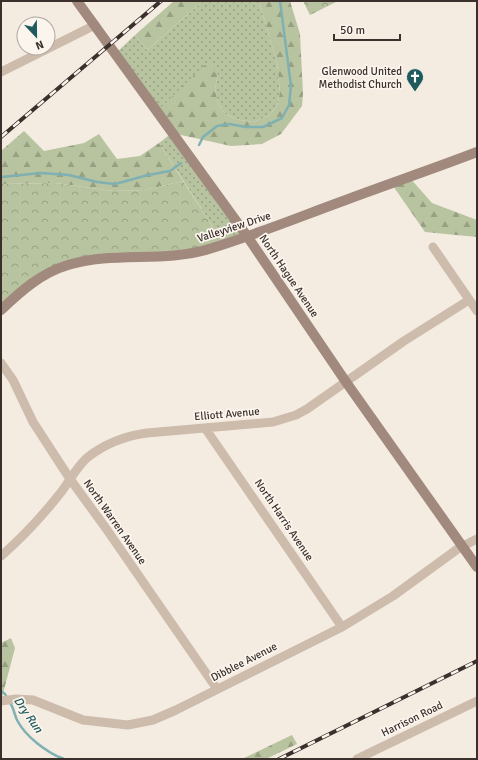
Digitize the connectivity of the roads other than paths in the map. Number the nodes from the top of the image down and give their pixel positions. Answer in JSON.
{"nodes":[{"id":1,"x":77,"y":1,"type":"edge"},
{"id":2,"x":95,"y":25,"type":"junction"},
{"id":3,"x":1,"y":72,"type":"edge"},
{"id":4,"x":477,"y":152,"type":"edge"},
{"id":5,"x":247,"y":236,"type":"junction"},
{"id":6,"x":433,"y":247,"type":"dead end"},
{"id":7,"x":469,"y":300,"type":"junction"},
{"id":8,"x":1,"y":310,"type":"edge"},
{"id":9,"x":477,"y":311,"type":"edge"},
{"id":10,"x":1,"y":363,"type":"edge"},
{"id":11,"x":346,"y":382,"type":"junction"},
{"id":12,"x":205,"y":428,"type":"junction"},
{"id":13,"x":70,"y":479,"type":"junction"},
{"id":14,"x":477,"y":539,"type":"edge"},
{"id":15,"x":462,"y":546,"type":"junction"},
{"id":16,"x":1,"y":556,"type":"edge"},
{"id":17,"x":477,"y":567,"type":"edge"},
{"id":18,"x":342,"y":627,"type":"junction"},
{"id":19,"x":217,"y":689,"type":"junction"},
{"id":20,"x":1,"y":701,"type":"edge"},
{"id":21,"x":477,"y":701,"type":"edge"},
{"id":22,"x":357,"y":759,"type":"edge"}],
"edges":[{"from":1,"to":2,"type":"main road","name":"North Hague Avenue"},
{"from":2,"to":3,"type":"street"},
{"from":2,"to":5,"type":"main road","name":"North Hague Avenue"},
{"from":4,"to":5,"type":"main road","name":"Valleyview Drive"},
{"from":5,"to":8,"type":"main road","name":"Valleyview Drive"},
{"from":5,"to":11,"type":"main road","name":"North Hague Avenue"},
{"from":6,"to":7,"type":"street"},
{"from":7,"to":9,"type":"street"},
{"from":7,"to":11,"type":"street","name":"Elliott Avenue"},
{"from":10,"to":13,"type":"street","name":"North Warren Avenue"},
{"from":11,"to":12,"type":"street","name":"Elliott Avenue"},
{"from":11,"to":15,"type":"main road","name":"North Hague Avenue"},
{"from":12,"to":13,"type":"street","name":"Elliott Avenue"},
{"from":12,"to":18,"type":"street","name":"North Harris Avenue"},
{"from":13,"to":16,"type":"street","name":"Elliott Avenue"},
{"from":13,"to":19,"type":"street","name":"North Warren Avenue"},
{"from":14,"to":15,"type":"street","name":"Dibblee Avenue"},
{"from":15,"to":17,"type":"main road","name":"North Hague Avenue"},
{"from":15,"to":18,"type":"street","name":"Dibblee Avenue"},
{"from":18,"to":19,"type":"street","name":"Dibblee Avenue"},
{"from":19,"to":20,"type":"street","name":"Dibblee Avenue"},
{"from":21,"to":22,"type":"street","name":"Harrison Road"}]}
